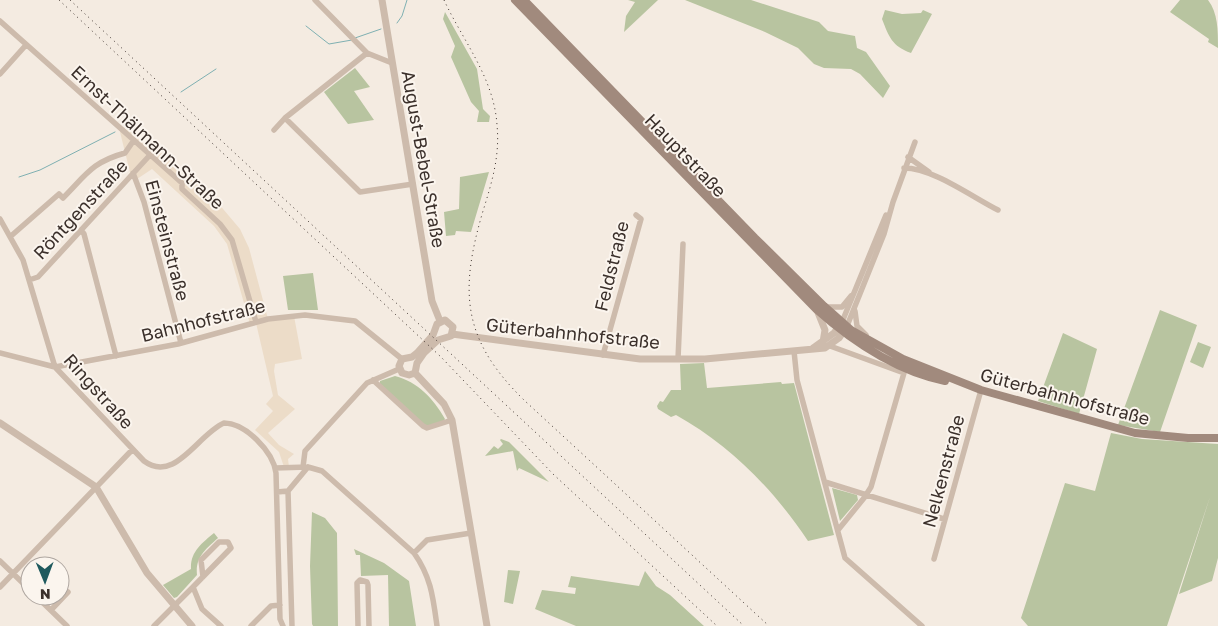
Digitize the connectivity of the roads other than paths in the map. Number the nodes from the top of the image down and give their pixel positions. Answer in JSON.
{"nodes":[{"id":1,"x":315,"y":0,"type":"edge"},
{"id":2,"x":382,"y":0,"type":"edge"},
{"id":3,"x":515,"y":0,"type":"edge"},
{"id":4,"x":524,"y":0,"type":"edge"},
{"id":5,"x":0,"y":21,"type":"edge"},
{"id":6,"x":26,"y":45,"type":"junction"},
{"id":7,"x":367,"y":53,"type":"junction"},
{"id":8,"x":392,"y":63,"type":"junction"},
{"id":9,"x":0,"y":74,"type":"edge"},
{"id":10,"x":285,"y":118,"type":"junction"},
{"id":11,"x":274,"y":130,"type":"dead end"},
{"id":12,"x":134,"y":140,"type":"junction"},
{"id":13,"x":915,"y":142,"type":"dead end"},
{"id":14,"x":150,"y":155,"type":"junction"},
{"id":15,"x":908,"y":157,"type":"junction"},
{"id":16,"x":904,"y":168,"type":"junction"},
{"id":17,"x":134,"y":174,"type":"junction"},
{"id":18,"x":933,"y":175,"type":"junction"},
{"id":19,"x":413,"y":184,"type":"junction"},
{"id":20,"x":892,"y":202,"type":"junction"},
{"id":21,"x":998,"y":210,"type":"dead end"},
{"id":22,"x":636,"y":215,"type":"dead end"},
{"id":23,"x":0,"y":220,"type":"edge"},
{"id":24,"x":81,"y":230,"type":"junction"},
{"id":25,"x":11,"y":236,"type":"junction"},
{"id":26,"x":683,"y":244,"type":"dead end"},
{"id":27,"x":29,"y":280,"type":"junction"},
{"id":28,"x":858,"y":285,"type":"junction"},
{"id":29,"x":856,"y":304,"type":"junction"},
{"id":30,"x":820,"y":308,"type":"junction"},
{"id":31,"x":440,"y":321,"type":"junction"},
{"id":32,"x":256,"y":322,"type":"junction"},
{"id":33,"x":842,"y":327,"type":"junction"},
{"id":34,"x":435,"y":332,"type":"junction"},
{"id":35,"x":452,"y":334,"type":"junction"},
{"id":36,"x":441,"y":338,"type":"junction"},
{"id":37,"x":181,"y":343,"type":"junction"},
{"id":38,"x":827,"y":344,"type":"junction"},
{"id":39,"x":883,"y":348,"type":"junction"},
{"id":40,"x":794,"y":351,"type":"junction"},
{"id":41,"x":0,"y":353,"type":"edge"},
{"id":42,"x":602,"y":355,"type":"junction"},
{"id":43,"x":116,"y":356,"type":"junction"},
{"id":44,"x":402,"y":359,"type":"junction"},
{"id":45,"x":678,"y":359,"type":"junction"},
{"id":46,"x":415,"y":360,"type":"junction"},
{"id":47,"x":54,"y":367,"type":"junction"},
{"id":48,"x":399,"y":369,"type":"junction"},
{"id":49,"x":415,"y":373,"type":"junction"},
{"id":50,"x":373,"y":380,"type":"junction"},
{"id":51,"x":964,"y":385,"type":"junction"},
{"id":52,"x":981,"y":390,"type":"junction"},
{"id":53,"x":452,"y":420,"type":"junction"},
{"id":54,"x":0,"y":423,"type":"edge"},
{"id":55,"x":1218,"y":438,"type":"edge"},
{"id":56,"x":132,"y":450,"type":"junction"},
{"id":57,"x":306,"y":467,"type":"junction"},
{"id":58,"x":275,"y":468,"type":"junction"},
{"id":59,"x":825,"y":482,"type":"junction"},
{"id":60,"x":96,"y":487,"type":"junction"},
{"id":61,"x":288,"y":491,"type":"junction"},
{"id":62,"x":277,"y":492,"type":"junction"},
{"id":63,"x":867,"y":494,"type":"junction"},
{"id":64,"x":944,"y":519,"type":"junction"},
{"id":65,"x":838,"y":530,"type":"junction"},
{"id":66,"x":471,"y":532,"type":"junction"},
{"id":67,"x":414,"y":553,"type":"junction"},
{"id":68,"x":934,"y":559,"type":"dead end"},
{"id":69,"x":0,"y":560,"type":"edge"},
{"id":70,"x":13,"y":574,"type":"junction"},
{"id":71,"x":203,"y":577,"type":"junction"},
{"id":72,"x":20,"y":581,"type":"edge"},
{"id":73,"x":0,"y":587,"type":"edge"},
{"id":74,"x":193,"y":587,"type":"junction"},
{"id":75,"x":280,"y":605,"type":"junction"},
{"id":76,"x":47,"y":606,"type":"edge"},
{"id":77,"x":55,"y":606,"type":"edge"},
{"id":78,"x":174,"y":606,"type":"junction"},
{"id":79,"x":51,"y":610,"type":"junction"},
{"id":80,"x":68,"y":626,"type":"edge"},
{"id":81,"x":154,"y":626,"type":"edge"},
{"id":82,"x":192,"y":626,"type":"edge"},
{"id":83,"x":221,"y":626,"type":"edge"},
{"id":84,"x":251,"y":626,"type":"edge"},
{"id":85,"x":283,"y":626,"type":"edge"},
{"id":86,"x":292,"y":626,"type":"edge"},
{"id":87,"x":358,"y":626,"type":"edge"},
{"id":88,"x":369,"y":626,"type":"edge"},
{"id":89,"x":437,"y":626,"type":"edge"},
{"id":90,"x":487,"y":626,"type":"edge"},
{"id":91,"x":922,"y":626,"type":"edge"}],
"edges":[{"from":1,"to":7,"type":"street"},
{"from":2,"to":8,"type":"street","name":"August-Bebel-Straße"},
{"from":3,"to":30,"type":"main road","name":"Hauptstraße"},
{"from":4,"to":30,"type":"main road","name":"Hauptstraße"},
{"from":5,"to":6,"type":"street","name":"Ernst-Thälmann-Straße"},
{"from":6,"to":9,"type":"street"},
{"from":6,"to":12,"type":"street","name":"Ernst-Thälmann-Straße"},
{"from":7,"to":8,"type":"street"},
{"from":7,"to":10,"type":"street"},
{"from":8,"to":19,"type":"street","name":"August-Bebel-Straße"},
{"from":10,"to":11,"type":"street"},
{"from":10,"to":19,"type":"street"},
{"from":12,"to":14,"type":"street","name":"Ernst-Thälmann-Straße"},
{"from":12,"to":25,"type":"street"},
{"from":13,"to":15,"type":"street"},
{"from":14,"to":17,"type":"street","name":"Röntgenstraße"},
{"from":14,"to":32,"type":"street","name":"Ernst-Thälmann-Straße"},
{"from":15,"to":16,"type":"street"},
{"from":15,"to":18,"type":"street"},
{"from":16,"to":18,"type":"street"},
{"from":16,"to":20,"type":"street"},
{"from":17,"to":24,"type":"street","name":"Röntgenstraße"},
{"from":17,"to":37,"type":"street","name":"Einsteinstraße"},
{"from":18,"to":21,"type":"street"},
{"from":19,"to":31,"type":"street","name":"August-Bebel-Straße"},
{"from":20,"to":28,"type":"street"},
{"from":20,"to":29,"type":"street"},
{"from":22,"to":42,"type":"street","name":"Feldstraße"},
{"from":23,"to":25,"type":"street","name":"Ringstraße"},
{"from":24,"to":27,"type":"street","name":"Röntgenstraße"},
{"from":24,"to":43,"type":"street"},
{"from":25,"to":27,"type":"street","name":"Ringstraße"},
{"from":26,"to":45,"type":"street"},
{"from":27,"to":47,"type":"street","name":"Ringstraße"},
{"from":28,"to":30,"type":"street"},
{"from":28,"to":33,"type":"street"},
{"from":29,"to":33,"type":"street"},
{"from":29,"to":39,"type":"street"},
{"from":30,"to":33,"type":"main road","name":"Hauptstraße"},
{"from":30,"to":38,"type":"street"},
{"from":31,"to":34,"type":"street"},
{"from":31,"to":35,"type":"street"},
{"from":32,"to":37,"type":"street","name":"Bahnhofstraße"},
{"from":32,"to":44,"type":"street","name":"Bahnhofstraße"},
{"from":33,"to":38,"type":"street"},
{"from":33,"to":39,"type":"main road","name":"Güterbahnhofstraße"},
{"from":33,"to":51,"type":"main road","name":"Güterbahnhofstraße"},
{"from":34,"to":36,"type":"street"},
{"from":34,"to":46,"type":"street"},
{"from":35,"to":36,"type":"street"},
{"from":35,"to":42,"type":"street","name":"Güterbahnhofstraße"},
{"from":36,"to":46,"type":"street"},
{"from":37,"to":43,"type":"street","name":"Bahnhofstraße"},
{"from":38,"to":40,"type":"street","name":"Güterbahnhofstraße"},
{"from":38,"to":63,"type":"street"},
{"from":39,"to":51,"type":"main road","name":"Güterbahnhofstraße"},
{"from":40,"to":45,"type":"street","name":"Güterbahnhofstraße"},
{"from":40,"to":59,"type":"street"},
{"from":41,"to":47,"type":"street","name":"Bahnhofstraße"},
{"from":42,"to":45,"type":"street","name":"Güterbahnhofstraße"},
{"from":43,"to":47,"type":"street","name":"Bahnhofstraße"},
{"from":44,"to":46,"type":"street"},
{"from":44,"to":48,"type":"street"},
{"from":46,"to":49,"type":"street"},
{"from":47,"to":56,"type":"street","name":"Ringstraße"},
{"from":48,"to":49,"type":"street"},
{"from":48,"to":50,"type":"street"},
{"from":49,"to":53,"type":"street"},
{"from":50,"to":53,"type":"street"},
{"from":50,"to":57,"type":"street"},
{"from":51,"to":52,"type":"main road","name":"Güterbahnhofstraße"},
{"from":52,"to":55,"type":"main road","name":"Güterbahnhofstraße"},
{"from":52,"to":64,"type":"street","name":"Nelkenstraße"},
{"from":53,"to":66,"type":"street"},
{"from":54,"to":60,"type":"street"},
{"from":56,"to":58,"type":"street"},
{"from":56,"to":60,"type":"street","name":"Ringstraße"},
{"from":57,"to":58,"type":"street"},
{"from":57,"to":61,"type":"street"},
{"from":57,"to":67,"type":"street"},
{"from":58,"to":62,"type":"street"},
{"from":59,"to":63,"type":"street"},
{"from":59,"to":65,"type":"street"},
{"from":60,"to":70,"type":"street","name":"Ringstraße"},
{"from":60,"to":78,"type":"street"},
{"from":61,"to":62,"type":"street"},
{"from":61,"to":86,"type":"street"},
{"from":62,"to":75,"type":"street"},
{"from":63,"to":64,"type":"street"},
{"from":63,"to":65,"type":"street"},
{"from":64,"to":68,"type":"street","name":"Nelkenstraße"},
{"from":65,"to":91,"type":"street"},
{"from":66,"to":67,"type":"street"},
{"from":66,"to":90,"type":"street"},
{"from":67,"to":89,"type":"street"},
{"from":69,"to":70,"type":"street"},
{"from":70,"to":72,"type":"street"},
{"from":70,"to":73,"type":"street","name":"Ringstraße"},
{"from":71,"to":71,"type":"street"},
{"from":71,"to":74,"type":"street"},
{"from":74,"to":78,"type":"street"},
{"from":74,"to":83,"type":"street"},
{"from":75,"to":84,"type":"street"},
{"from":75,"to":85,"type":"street"},
{"from":76,"to":79,"type":"street"},
{"from":77,"to":79,"type":"street"},
{"from":78,"to":81,"type":"street"},
{"from":78,"to":82,"type":"street"},
{"from":79,"to":80,"type":"street"},
{"from":87,"to":88,"type":"street"}]}
